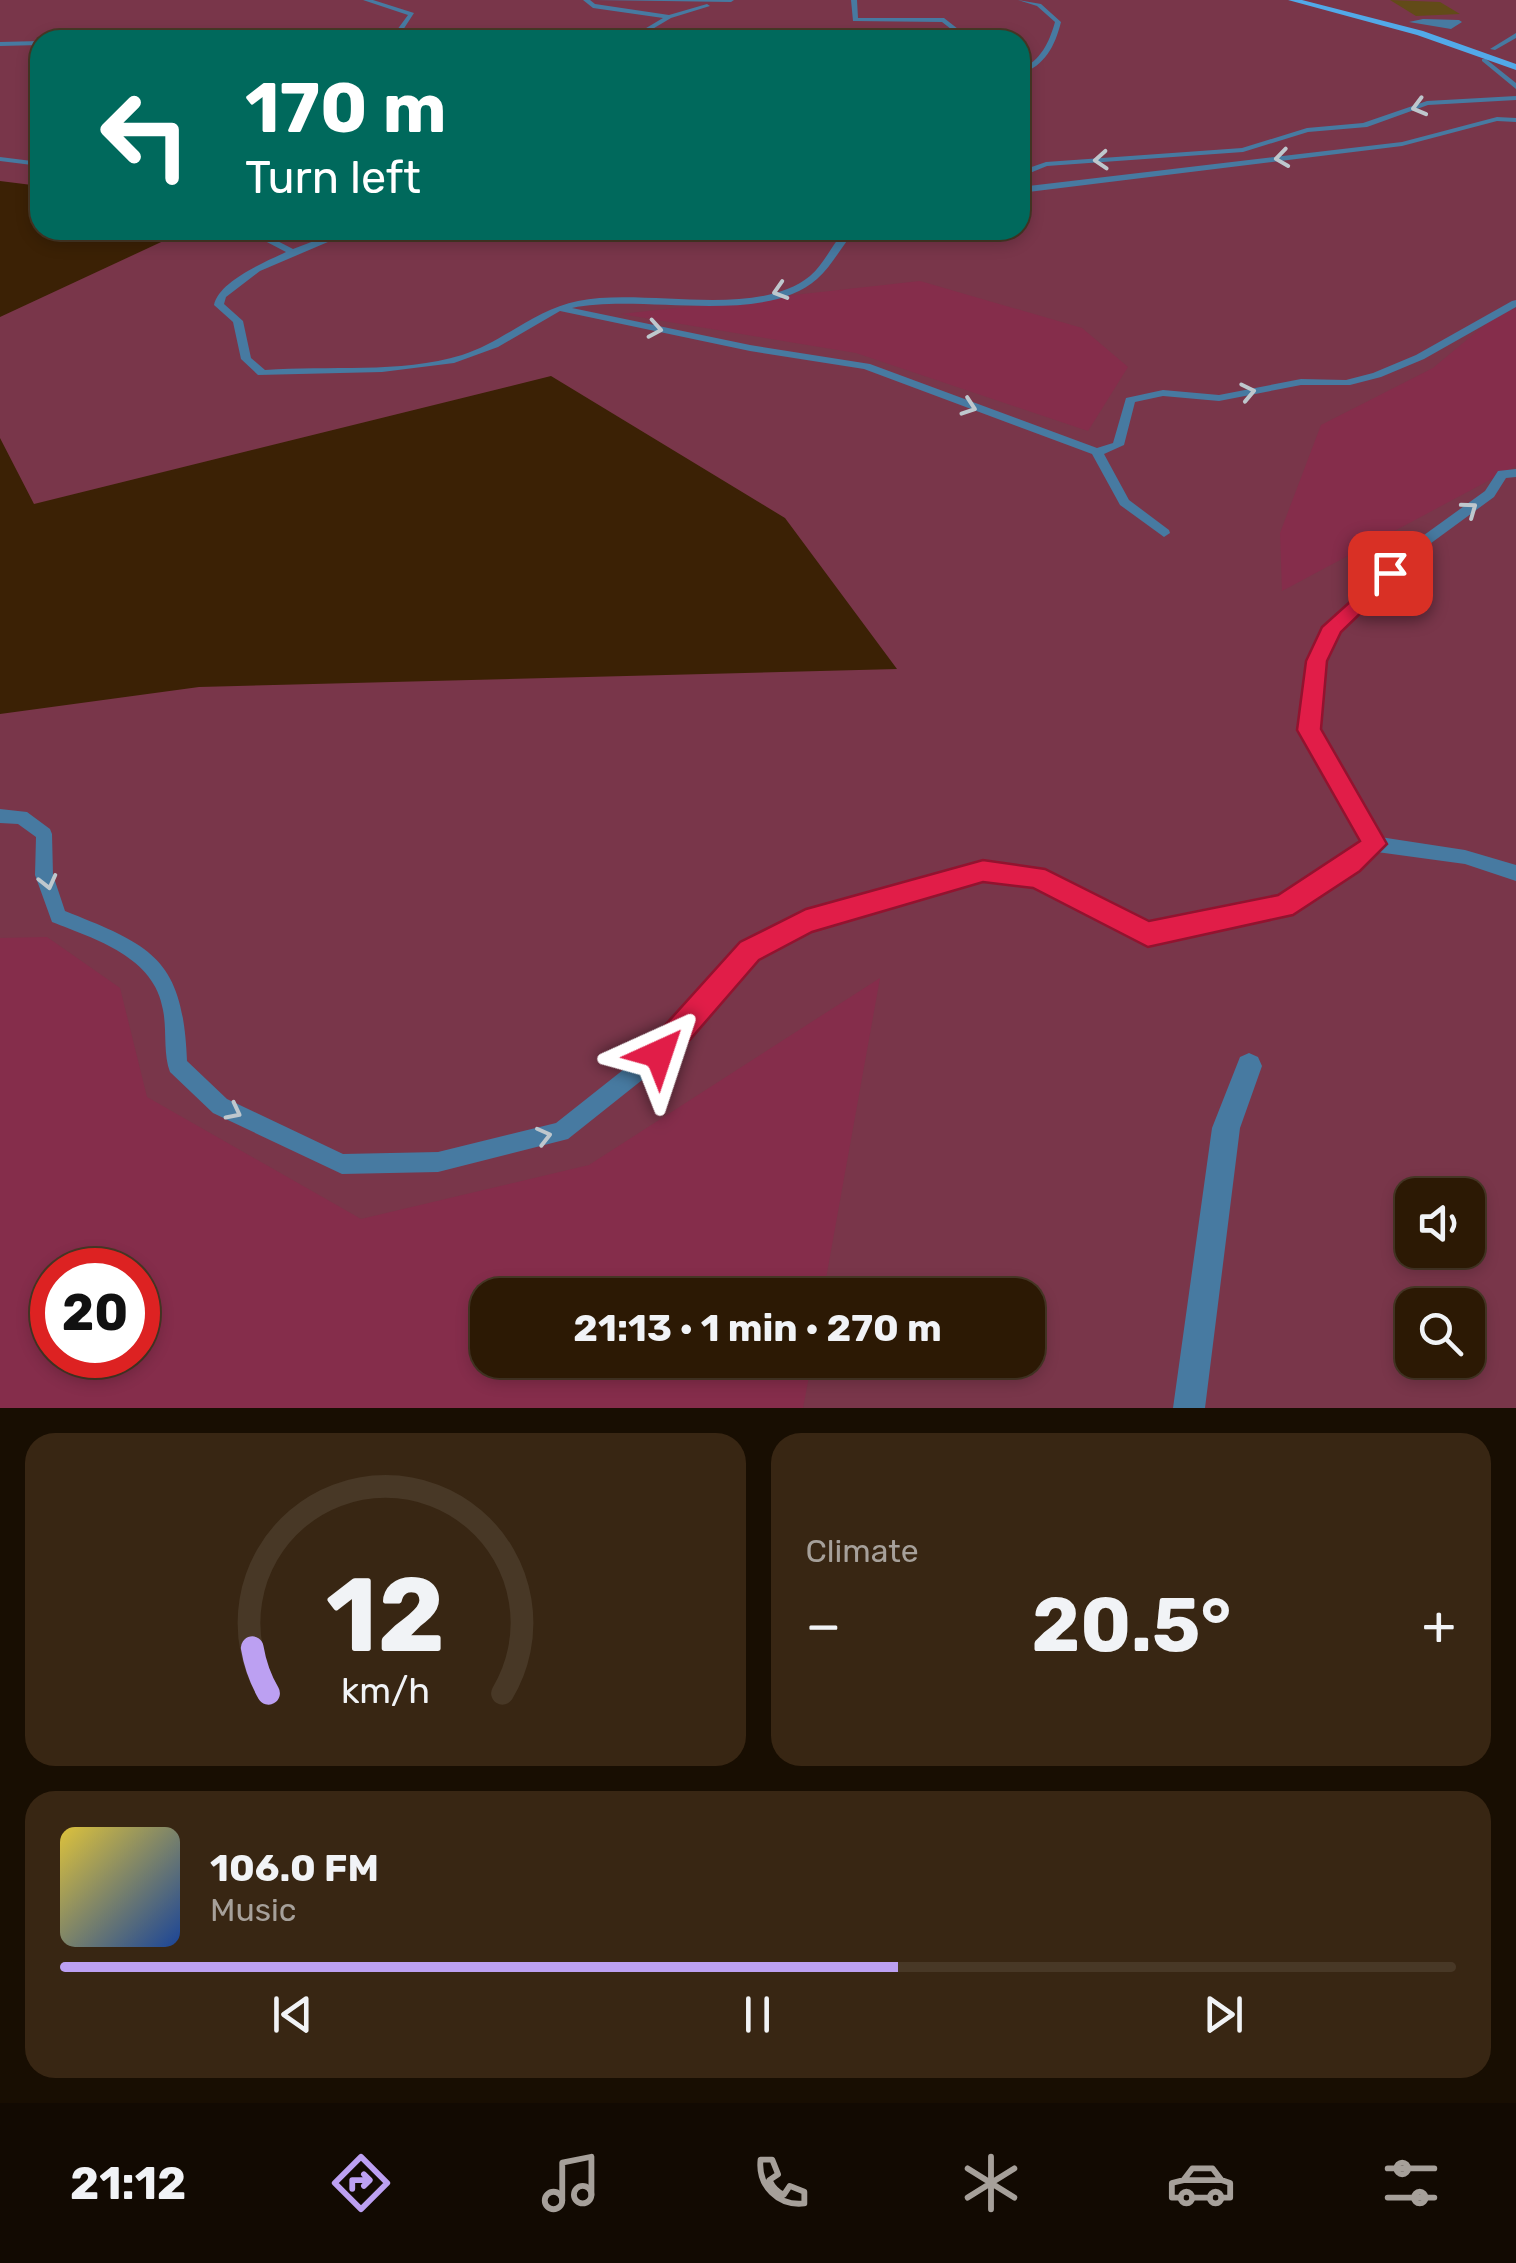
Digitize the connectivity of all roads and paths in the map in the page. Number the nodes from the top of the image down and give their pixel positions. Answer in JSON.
{"nodes":[{"id":1,"x":366,"y":0,"type":"edge"},
{"id":2,"x":586,"y":0,"type":"edge"},
{"id":3,"x":598,"y":0,"type":"edge"},
{"id":4,"x":731,"y":0,"type":"edge"},
{"id":5,"x":854,"y":0,"type":"edge"},
{"id":6,"x":1021,"y":0,"type":"edge"},
{"id":7,"x":1292,"y":0,"type":"edge"},
{"id":8,"x":718,"y":1,"type":"edge"},
{"id":9,"x":669,"y":18,"type":"junction"},
{"id":10,"x":1423,"y":20,"type":"dead end"},
{"id":11,"x":1412,"y":22,"type":"dead end"},
{"id":12,"x":400,"y":30,"type":"edge"},
{"id":13,"x":646,"y":30,"type":"edge"},
{"id":14,"x":955,"y":30,"type":"edge"},
{"id":15,"x":1516,"y":35,"type":"edge"},
{"id":16,"x":30,"y":43,"type":"edge"},
{"id":17,"x":0,"y":44,"type":"edge"},
{"id":18,"x":1494,"y":49,"type":"dead end"},
{"id":19,"x":1484,"y":60,"type":"dead end"},
{"id":20,"x":1516,"y":67,"type":"edge"},
{"id":21,"x":1030,"y":70,"type":"edge"},
{"id":22,"x":1516,"y":87,"type":"edge"},
{"id":23,"x":1516,"y":98,"type":"edge"},
{"id":24,"x":1516,"y":120,"type":"edge"},
{"id":25,"x":0,"y":159,"type":"edge"},
{"id":26,"x":30,"y":163,"type":"edge"},
{"id":27,"x":1030,"y":170,"type":"edge"},
{"id":28,"x":1030,"y":189,"type":"edge"},
{"id":29,"x":270,"y":240,"type":"edge"},
{"id":30,"x":325,"y":240,"type":"edge"},
{"id":31,"x":842,"y":240,"type":"edge"},
{"id":32,"x":293,"y":252,"type":"junction"},
{"id":33,"x":1516,"y":303,"type":"edge"},
{"id":34,"x":558,"y":308,"type":"junction"},
{"id":35,"x":1097,"y":452,"type":"junction"},
{"id":36,"x":1516,"y":473,"type":"edge"},
{"id":37,"x":1164,"y":533,"type":"dead end"},
{"id":38,"x":0,"y":816,"type":"edge"},
{"id":39,"x":1375,"y":844,"type":"junction"},
{"id":40,"x":1516,"y":873,"type":"edge"},
{"id":41,"x":1249,"y":1066,"type":"dead end"},
{"id":42,"x":1188,"y":1408,"type":"edge"}],
"edges":[{"from":1,"to":12,"type":"lane"},
{"from":2,"to":9,"type":"lane"},
{"from":3,"to":8,"type":"lane"},
{"from":4,"to":8,"type":"lane"},
{"from":5,"to":14,"type":"lane"},
{"from":6,"to":21,"type":"lane"},
{"from":7,"to":20,"type":"street"},
{"from":8,"to":9,"type":"lane"},
{"from":9,"to":13,"type":"lane"},
{"from":10,"to":11,"type":"lane"},
{"from":15,"to":18,"type":"lane"},
{"from":16,"to":17,"type":"lane"},
{"from":19,"to":22,"type":"lane"},
{"from":23,"to":27,"type":"lane","one_way":true},
{"from":24,"to":28,"type":"lane","one_way":true},
{"from":25,"to":26,"type":"lane"},
{"from":29,"to":32,"type":"lane"},
{"from":30,"to":32,"type":"lane"},
{"from":31,"to":34,"type":"lane","one_way":true},
{"from":32,"to":34,"type":"lane"},
{"from":35,"to":33,"type":"lane","one_way":true},
{"from":34,"to":35,"type":"lane","one_way":true},
{"from":35,"to":37,"type":"lane"},
{"from":39,"to":36,"type":"lane","one_way":true},
{"from":38,"to":39,"type":"lane","one_way":true},
{"from":39,"to":40,"type":"lane"},
{"from":41,"to":42,"type":"street"}]}
